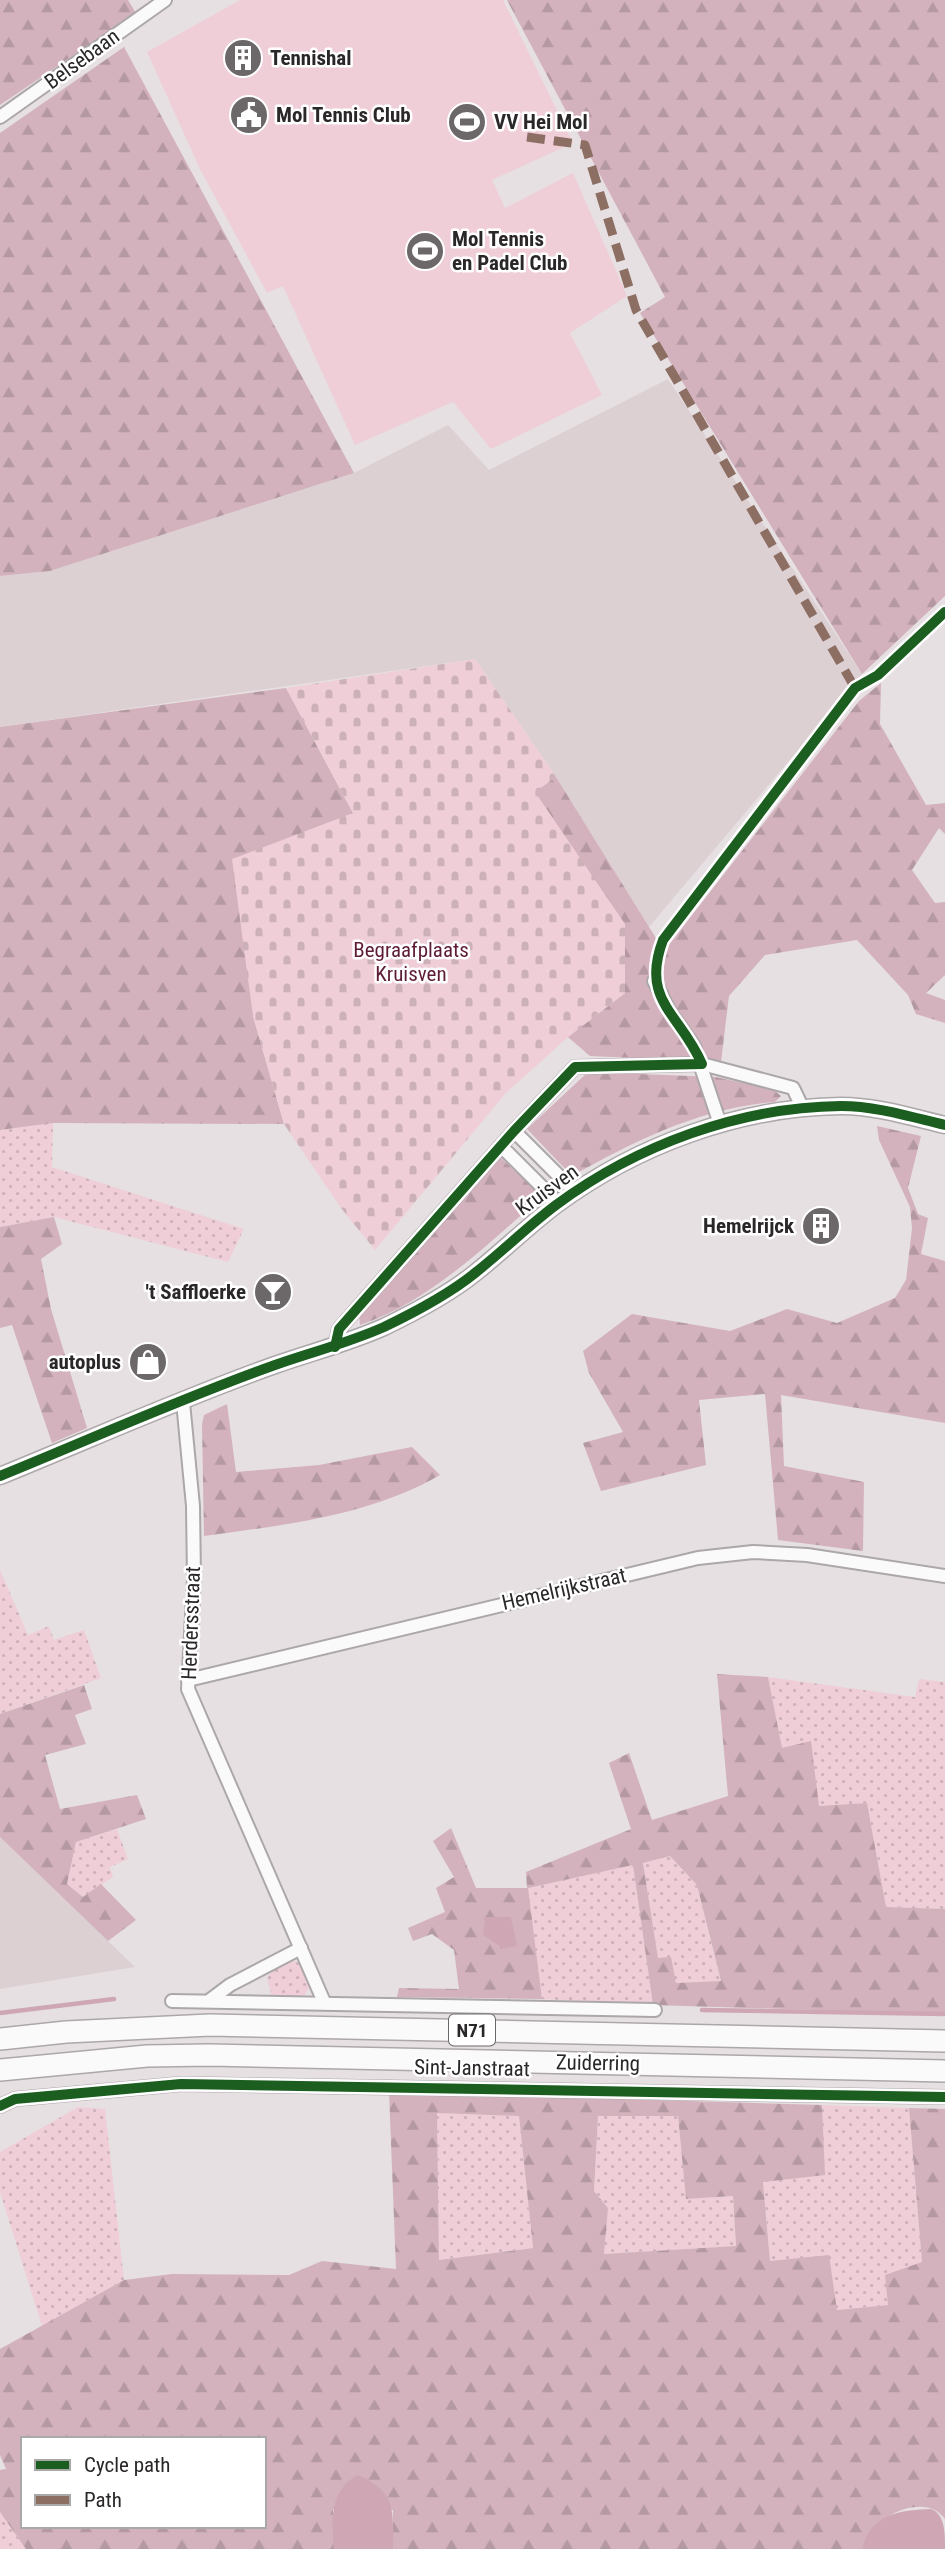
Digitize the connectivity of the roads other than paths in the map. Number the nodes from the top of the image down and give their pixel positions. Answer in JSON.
{"nodes":[{"id":1,"x":165,"y":0,"type":"edge"},
{"id":2,"x":150,"y":4,"type":"edge"},
{"id":3,"x":0,"y":117,"type":"edge"},
{"id":4,"x":654,"y":981,"type":"dead end"},
{"id":5,"x":702,"y":1064,"type":"junction"},
{"id":6,"x":803,"y":1109,"type":"junction"},
{"id":7,"x":720,"y":1124,"type":"junction"},
{"id":8,"x":945,"y":1125,"type":"edge"},
{"id":9,"x":514,"y":1131,"type":"junction"},
{"id":10,"x":501,"y":1146,"type":"junction"},
{"id":11,"x":575,"y":1192,"type":"junction"},
{"id":12,"x":558,"y":1203,"type":"junction"},
{"id":13,"x":335,"y":1347,"type":"junction"},
{"id":14,"x":183,"y":1402,"type":"junction"},
{"id":15,"x":0,"y":1476,"type":"edge"},
{"id":16,"x":945,"y":1576,"type":"edge"},
{"id":17,"x":188,"y":1679,"type":"junction"},
{"id":18,"x":301,"y":1948,"type":"junction"},
{"id":19,"x":210,"y":2000,"type":"junction"},
{"id":20,"x":172,"y":2001,"type":"dead end"},
{"id":21,"x":324,"y":2002,"type":"junction"},
{"id":22,"x":655,"y":2010,"type":"dead end"},
{"id":23,"x":0,"y":2039,"type":"edge"},
{"id":24,"x":945,"y":2041,"type":"edge"},
{"id":25,"x":0,"y":2070,"type":"edge"},
{"id":26,"x":945,"y":2071,"type":"edge"},
{"id":27,"x":945,"y":2096,"type":"edge"},
{"id":28,"x":0,"y":2106,"type":"edge"}],
"edges":[{"from":1,"to":2,"type":"street","name":"Belsebaan"},
{"from":2,"to":3,"type":"street","name":"Belsebaan"},
{"from":4,"to":5,"type":"street"},
{"from":5,"to":6,"type":"street"},
{"from":5,"to":7,"type":"street"},
{"from":5,"to":9,"type":"street"},
{"from":6,"to":7,"type":"street","name":"Kruisven"},
{"from":6,"to":8,"type":"street","name":"Kruisven"},
{"from":7,"to":11,"type":"street","name":"Kruisven"},
{"from":9,"to":10,"type":"street"},
{"from":9,"to":11,"type":"street","name":"Kruisven"},
{"from":10,"to":12,"type":"street","name":"Kruisven"},
{"from":10,"to":13,"type":"street"},
{"from":11,"to":12,"type":"street","name":"Kruisven"},
{"from":12,"to":13,"type":"street","name":"Kruisven"},
{"from":13,"to":14,"type":"street","name":"Kruisven"},
{"from":14,"to":15,"type":"street","name":"Kruisven"},
{"from":14,"to":17,"type":"street","name":"Herdersstraat"},
{"from":16,"to":17,"type":"street","name":"Hemelrijkstraat"},
{"from":17,"to":18,"type":"street","name":"Herdersstraat"},
{"from":18,"to":19,"type":"street"},
{"from":18,"to":21,"type":"street","name":"Herdersstraat"},
{"from":19,"to":20,"type":"street"},
{"from":19,"to":21,"type":"street"},
{"from":21,"to":22,"type":"street"},
{"from":23,"to":24,"type":"highway","name":"Zuiderring","number":"N71"},
{"from":25,"to":26,"type":"highway","name":"Zuiderring","number":"N71"},
{"from":27,"to":28,"type":"street","name":"Sint-Janstraat"}]}
